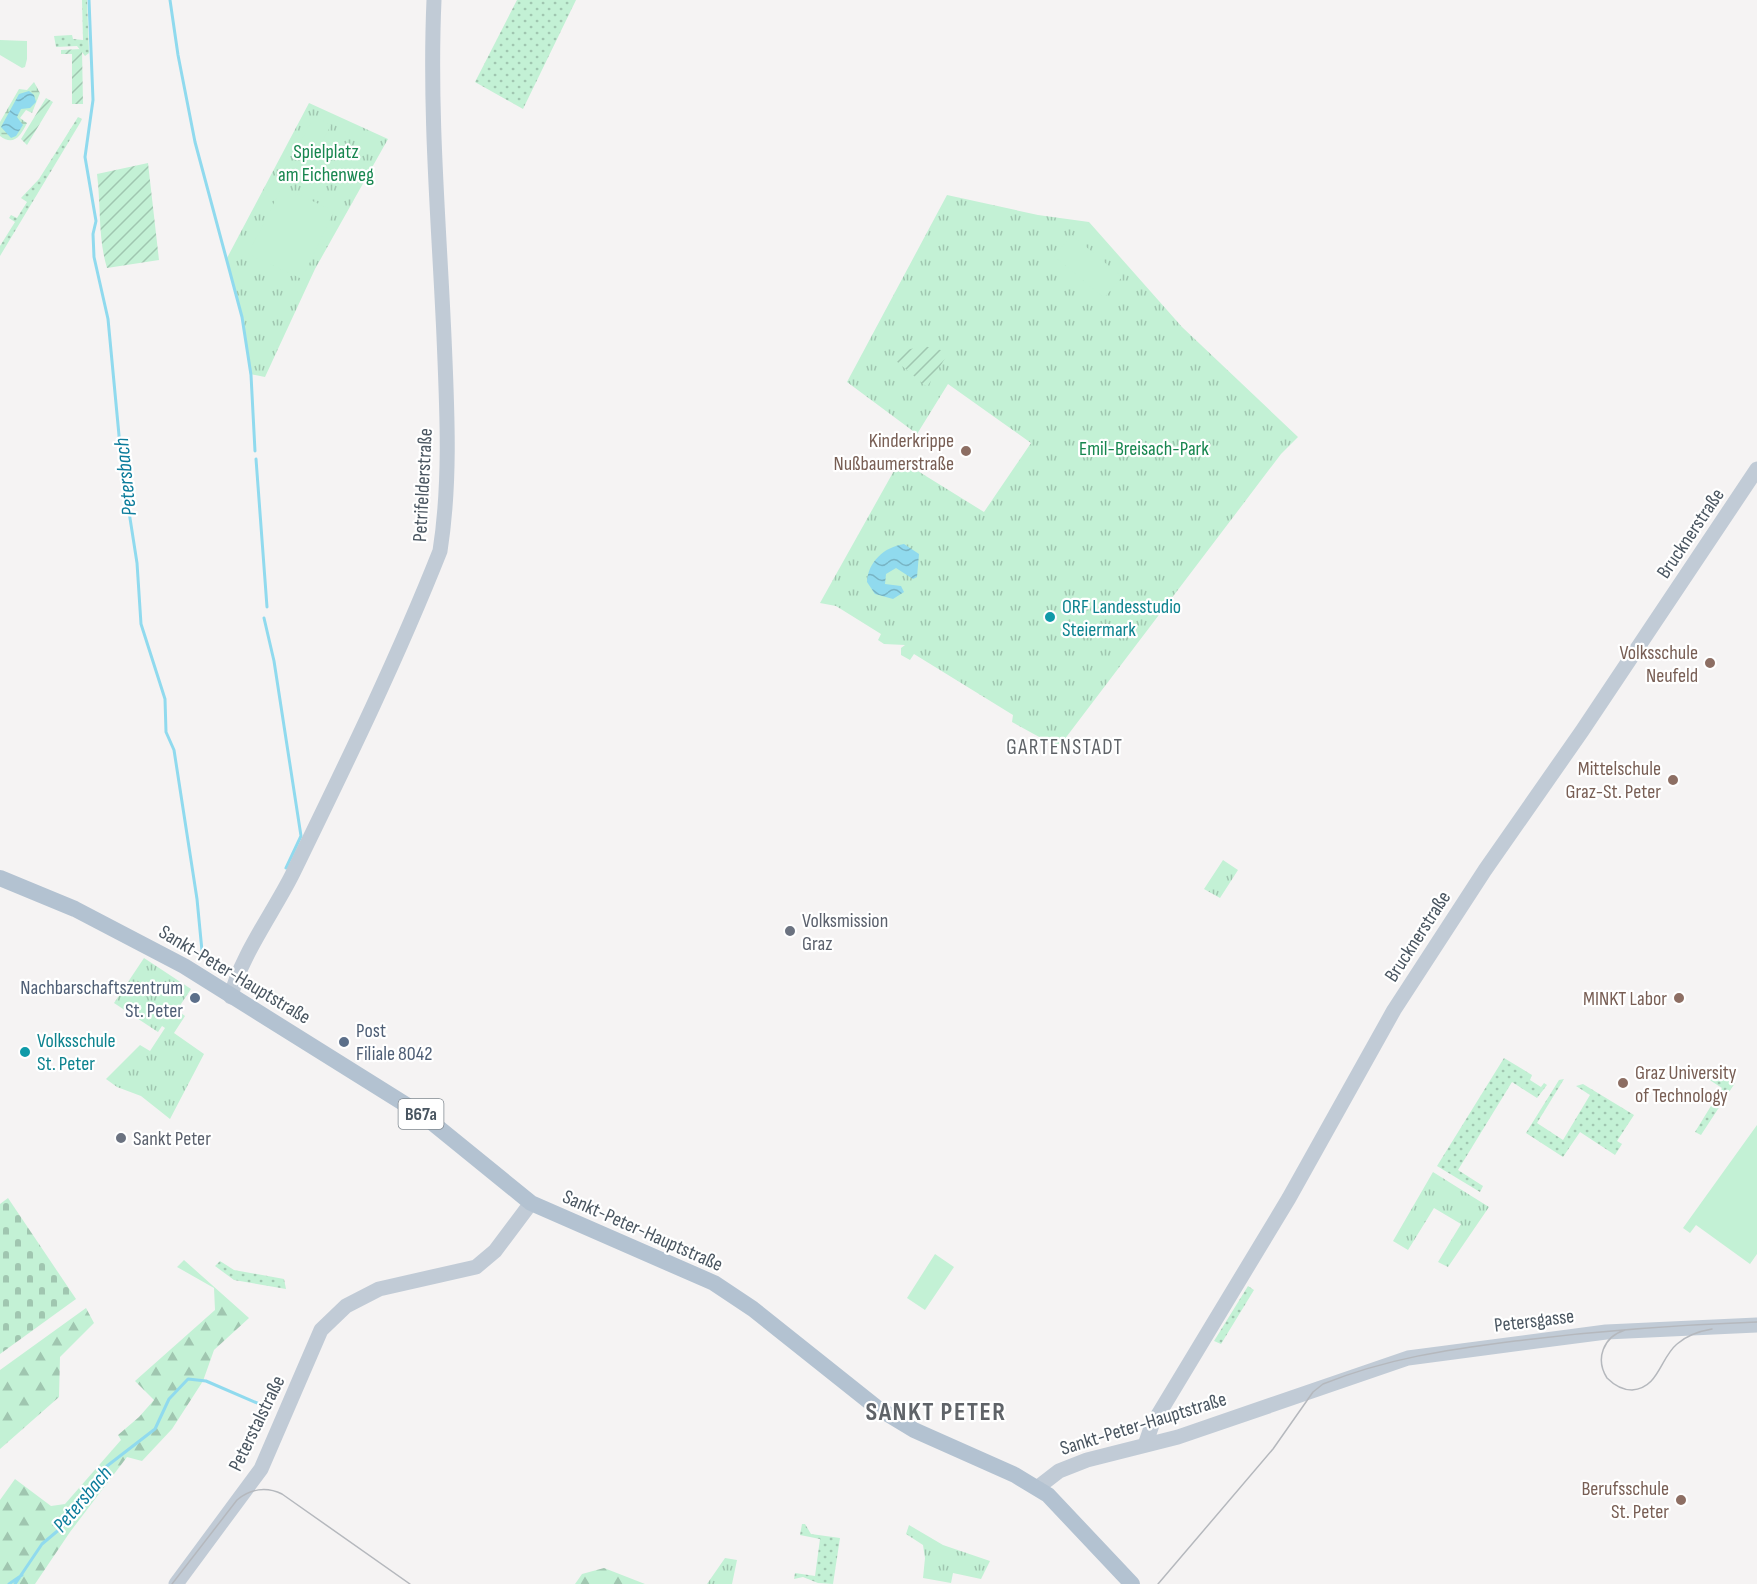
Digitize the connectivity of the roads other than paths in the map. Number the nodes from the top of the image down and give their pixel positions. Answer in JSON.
{"nodes":[{"id":1,"x":434,"y":0,"type":"edge"},
{"id":2,"x":1757,"y":469,"type":"edge"},
{"id":3,"x":0,"y":878,"type":"edge"},
{"id":4,"x":231,"y":997,"type":"junction"},
{"id":5,"x":531,"y":1203,"type":"junction"},
{"id":6,"x":1757,"y":1325,"type":"edge"},
{"id":7,"x":1320,"y":1387,"type":"joint"},
{"id":8,"x":1145,"y":1445,"type":"junction"},
{"id":9,"x":1037,"y":1488,"type":"junction"},
{"id":10,"x":176,"y":1584,"type":"edge"},
{"id":11,"x":1132,"y":1584,"type":"edge"}],
"edges":[{"from":1,"to":4,"type":"main road","name":"Petrifelderstraße"},
{"from":2,"to":8,"type":"main road","name":"Brucknerstraße"},
{"from":3,"to":4,"type":"main road","name":"Sankt-Peter-Hauptstraße","number":"B67a"},
{"from":4,"to":5,"type":"main road","name":"Sankt-Peter-Hauptstraße","number":"B67a"},
{"from":5,"to":9,"type":"main road","name":"Sankt-Peter-Hauptstraße","number":"B67a"},
{"from":5,"to":10,"type":"main road","name":"Peterstalstraße"},
{"from":6,"to":7,"type":"main road","name":"Petersgasse"},
{"from":7,"to":8,"type":"main road","name":"Sankt-Peter-Hauptstraße"},
{"from":8,"to":9,"type":"main road","name":"Sankt-Peter-Hauptstraße"},
{"from":9,"to":11,"type":"main road","number":"B67a"}]}
